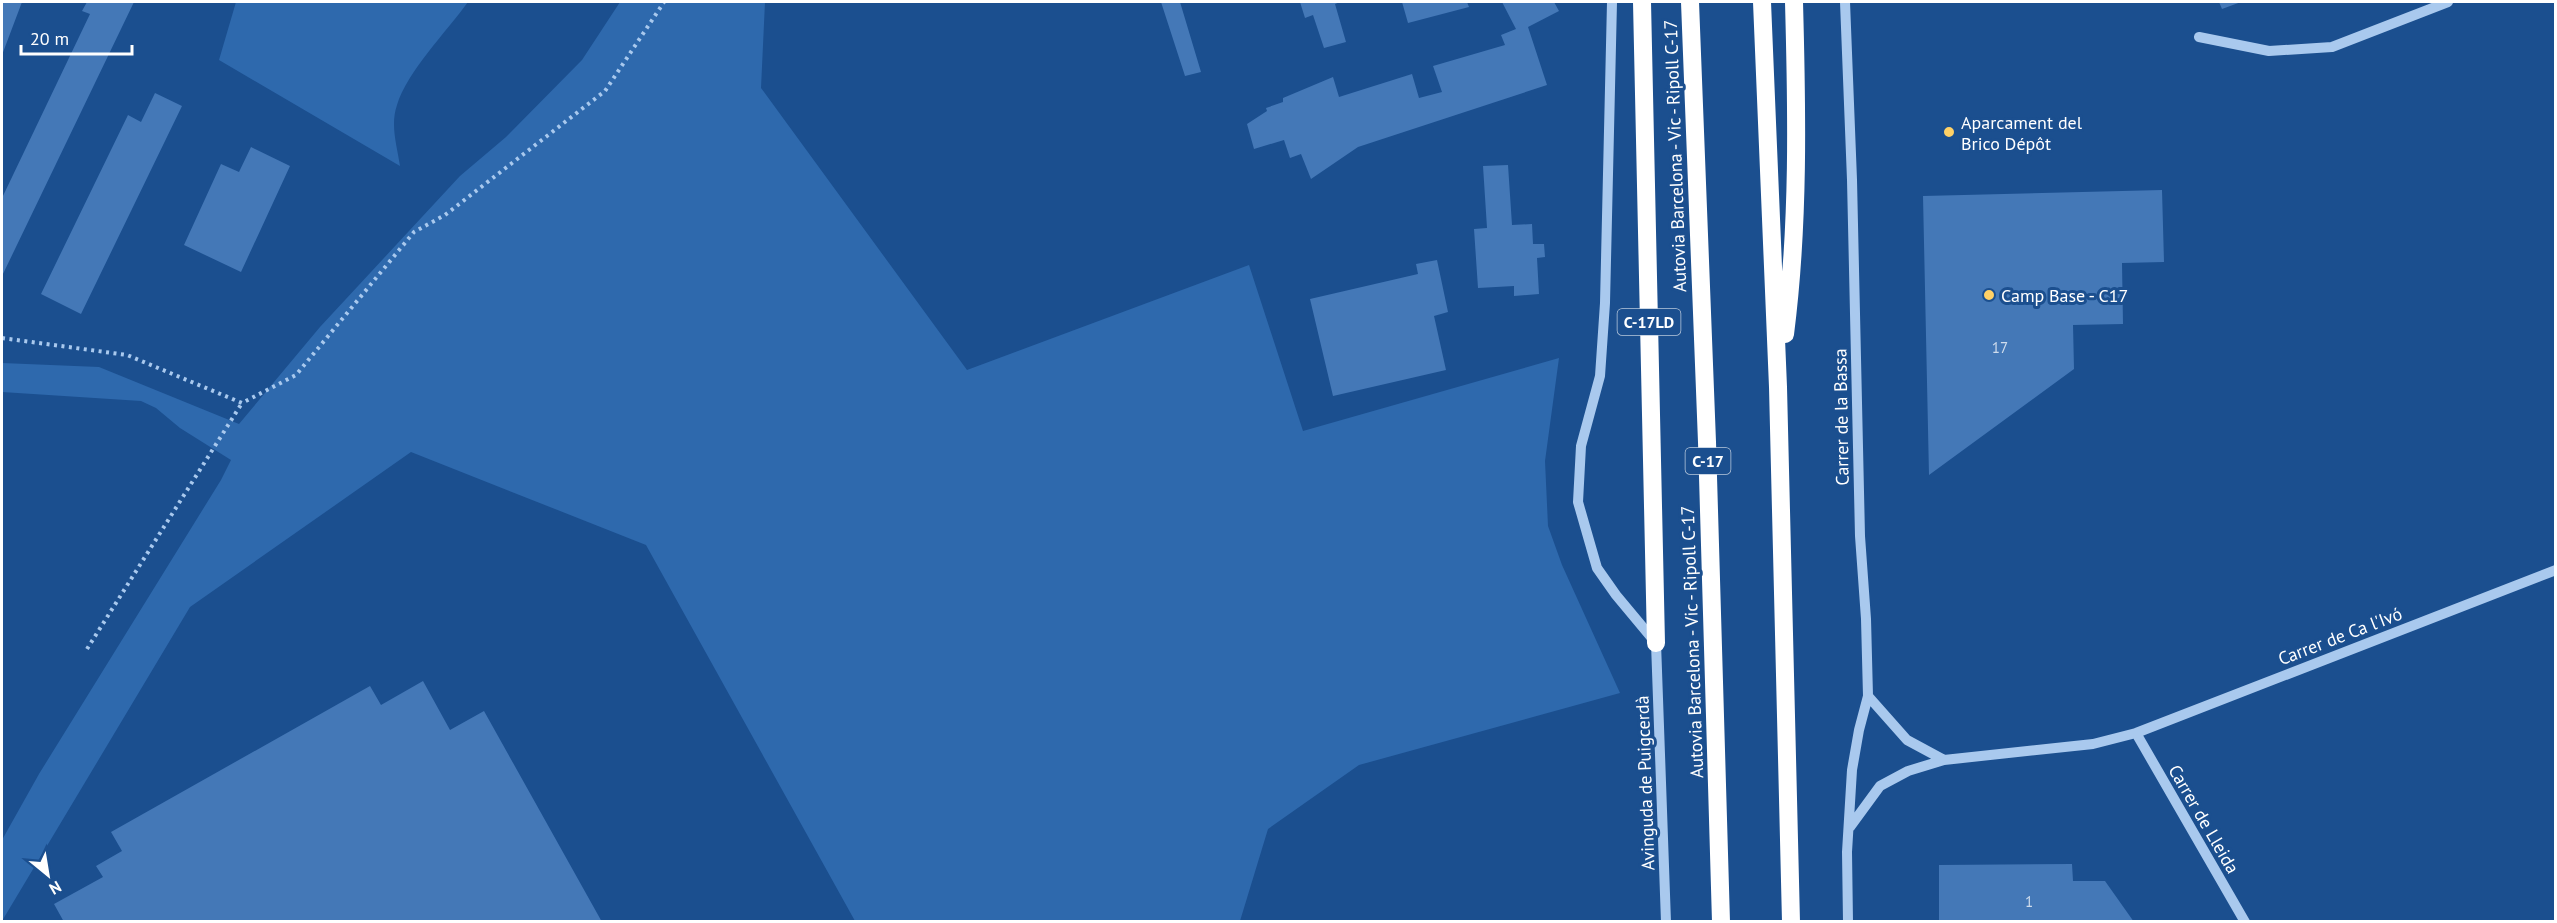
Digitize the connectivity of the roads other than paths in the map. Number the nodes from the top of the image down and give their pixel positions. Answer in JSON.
{"nodes":[{"id":1,"x":1612,"y":2,"type":"edge"},
{"id":2,"x":1642,"y":2,"type":"edge"},
{"id":3,"x":1690,"y":2,"type":"edge"},
{"id":4,"x":1762,"y":2,"type":"edge"},
{"id":5,"x":1794,"y":2,"type":"edge"},
{"id":6,"x":1845,"y":2,"type":"edge"},
{"id":7,"x":2448,"y":2,"type":"edge"},
{"id":8,"x":2199,"y":37,"type":"dead end"},
{"id":9,"x":1778,"y":387,"type":"junction"},
{"id":10,"x":2556,"y":570,"type":"edge"},
{"id":11,"x":1656,"y":643,"type":"junction"},
{"id":12,"x":1868,"y":696,"type":"junction"},
{"id":13,"x":2136,"y":733,"type":"junction"},
{"id":14,"x":1944,"y":760,"type":"junction"},
{"id":15,"x":1848,"y":829,"type":"junction"},
{"id":16,"x":1666,"y":921,"type":"edge"},
{"id":17,"x":1721,"y":921,"type":"edge"},
{"id":18,"x":1791,"y":921,"type":"edge"},
{"id":19,"x":1848,"y":921,"type":"edge"},
{"id":20,"x":2245,"y":921,"type":"edge"}],
"edges":[{"from":1,"to":11,"type":"street"},
{"from":2,"to":11,"type":"highway","number":"C-17LD"},
{"from":3,"to":17,"type":"highway","name":"Autovia Barcelona - Vic - Ripoll C-17","number":"C-17"},
{"from":4,"to":9,"type":"highway"},
{"from":5,"to":9,"type":"highway"},
{"from":6,"to":12,"type":"street","name":"Carrer de la Bassa"},
{"from":7,"to":8,"type":"street"},
{"from":9,"to":18,"type":"highway"},
{"from":10,"to":13,"type":"street","name":"Carrer de Ca l'Ivó"},
{"from":11,"to":16,"type":"street","name":"Avinguda de Puigcerdà","number":"C-17LD"},
{"from":12,"to":14,"type":"street"},
{"from":12,"to":15,"type":"street","name":"Carrer de la Bassa"},
{"from":13,"to":14,"type":"street","name":"Carrer de Ca l'Ivó"},
{"from":13,"to":20,"type":"street","name":"Carrer de Lleida"},
{"from":14,"to":15,"type":"street"},
{"from":15,"to":19,"type":"street"}]}
